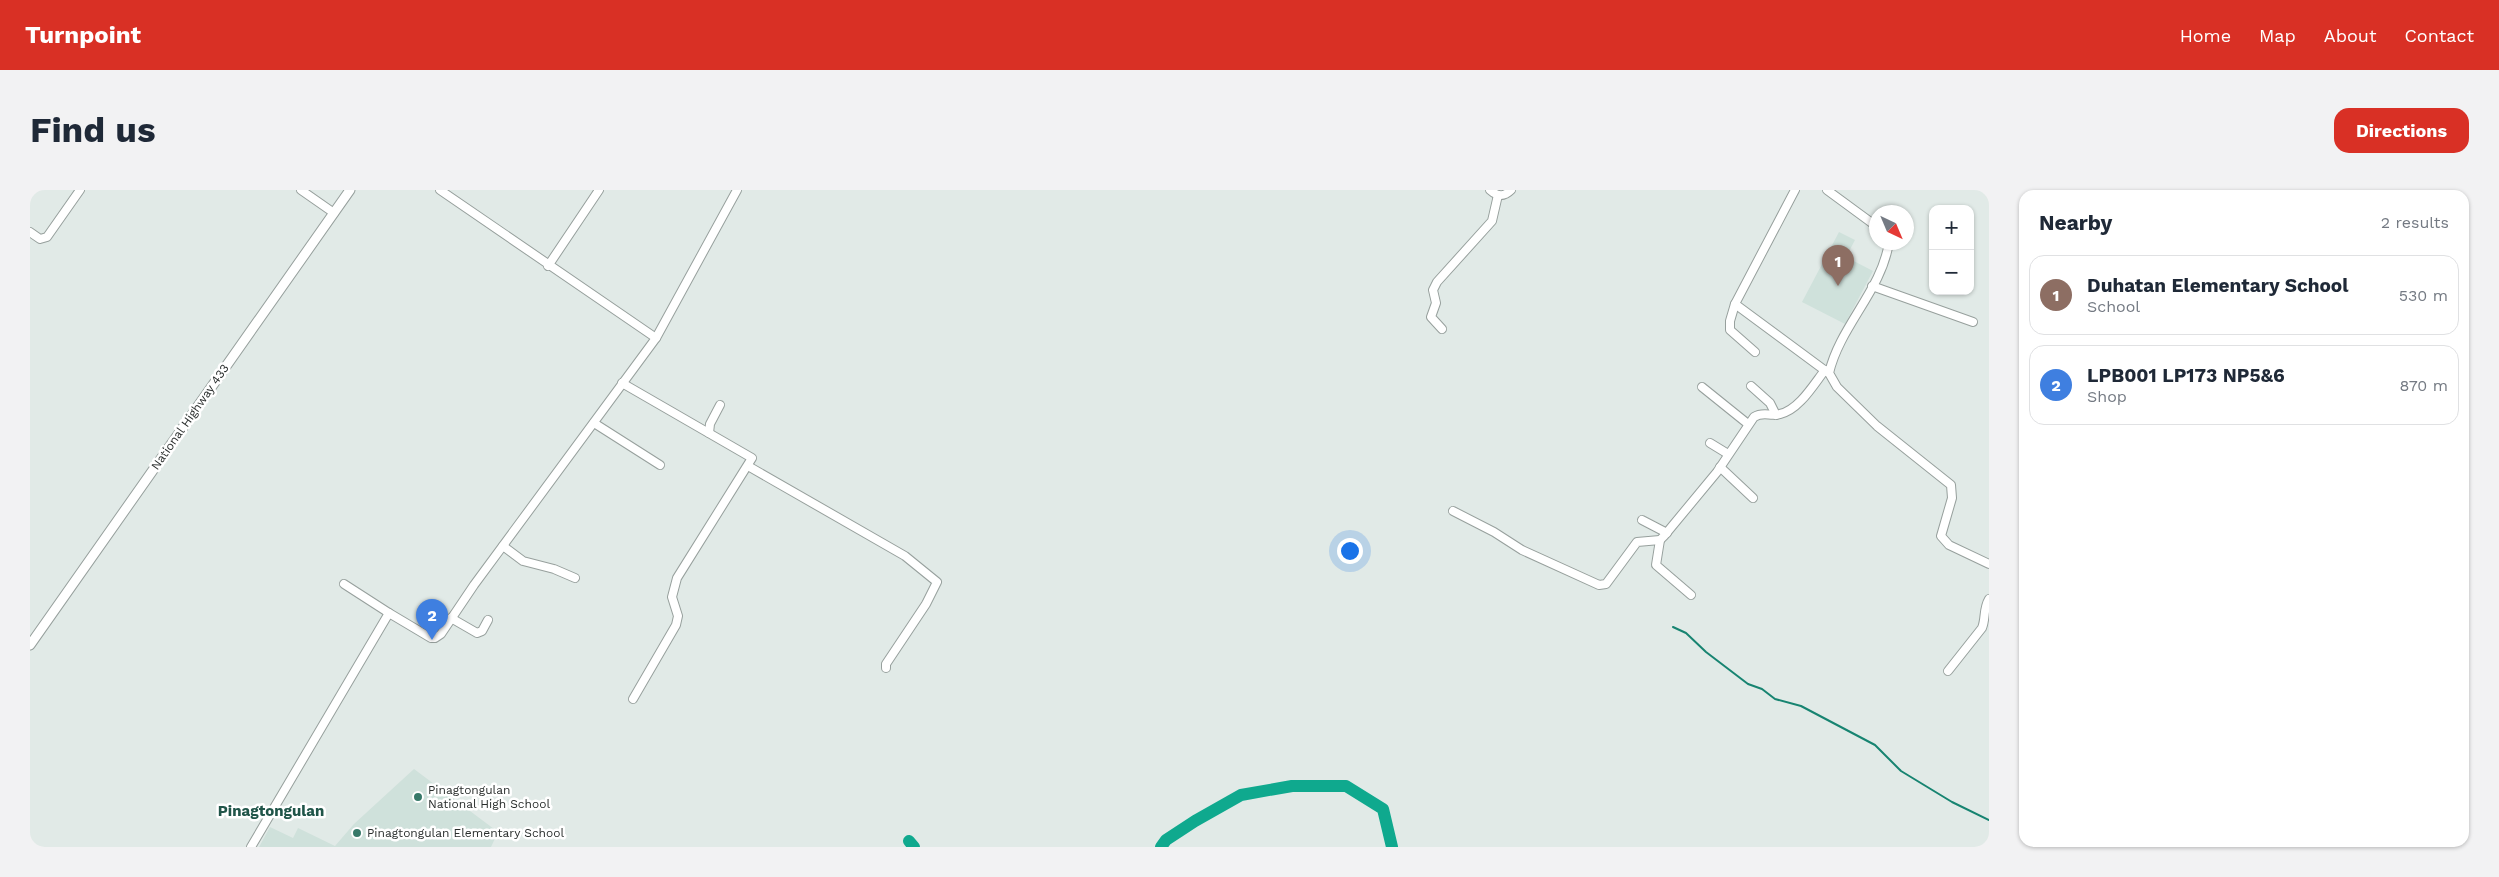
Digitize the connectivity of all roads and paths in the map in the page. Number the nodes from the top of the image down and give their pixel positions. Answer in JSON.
{"nodes":[{"id":1,"x":80,"y":190,"type":"edge"},
{"id":2,"x":301,"y":190,"type":"edge"},
{"id":3,"x":350,"y":190,"type":"edge"},
{"id":4,"x":440,"y":190,"type":"edge"},
{"id":5,"x":599,"y":190,"type":"edge"},
{"id":6,"x":737,"y":190,"type":"edge"},
{"id":7,"x":1490,"y":190,"type":"edge"},
{"id":8,"x":1512,"y":190,"type":"edge"},
{"id":9,"x":1795,"y":190,"type":"edge"},
{"id":10,"x":1827,"y":190,"type":"edge"},
{"id":11,"x":1498,"y":196,"type":"junction"},
{"id":12,"x":334,"y":213,"type":"junction"},
{"id":13,"x":1869,"y":221,"type":"edge"},
{"id":14,"x":30,"y":232,"type":"edge"},
{"id":15,"x":1887,"y":250,"type":"edge"},
{"id":16,"x":548,"y":266,"type":"junction"},
{"id":17,"x":1872,"y":286,"type":"junction"},
{"id":18,"x":1735,"y":304,"type":"junction"},
{"id":19,"x":1973,"y":322,"type":"dead end"},
{"id":20,"x":1442,"y":329,"type":"dead end"},
{"id":21,"x":656,"y":338,"type":"junction"},
{"id":22,"x":1755,"y":352,"type":"dead end"},
{"id":23,"x":1827,"y":371,"type":"junction"},
{"id":24,"x":622,"y":383,"type":"junction"},
{"id":25,"x":1751,"y":386,"type":"dead end"},
{"id":26,"x":1702,"y":388,"type":"dead end"},
{"id":27,"x":720,"y":405,"type":"dead end"},
{"id":28,"x":1776,"y":415,"type":"junction"},
{"id":29,"x":594,"y":423,"type":"junction"},
{"id":30,"x":1748,"y":424,"type":"junction"},
{"id":31,"x":709,"y":433,"type":"junction"},
{"id":32,"x":1710,"y":443,"type":"dead end"},
{"id":33,"x":1728,"y":454,"type":"junction"},
{"id":34,"x":660,"y":465,"type":"dead end"},
{"id":35,"x":748,"y":466,"type":"junction"},
{"id":36,"x":1720,"y":467,"type":"junction"},
{"id":37,"x":1754,"y":498,"type":"dead end"},
{"id":38,"x":1453,"y":511,"type":"dead end"},
{"id":39,"x":1642,"y":520,"type":"dead end"},
{"id":40,"x":1667,"y":533,"type":"junction"},
{"id":41,"x":1660,"y":540,"type":"junction"},
{"id":42,"x":503,"y":546,"type":"junction"},
{"id":43,"x":1989,"y":564,"type":"edge"},
{"id":44,"x":575,"y":578,"type":"dead end"},
{"id":45,"x":344,"y":584,"type":"dead end"},
{"id":46,"x":1691,"y":595,"type":"dead end"},
{"id":47,"x":1989,"y":599,"type":"edge"},
{"id":48,"x":389,"y":614,"type":"junction"},
{"id":49,"x":451,"y":618,"type":"junction"},
{"id":50,"x":488,"y":620,"type":"dead end"},
{"id":51,"x":30,"y":644,"type":"edge"},
{"id":52,"x":886,"y":668,"type":"dead end"},
{"id":53,"x":1948,"y":671,"type":"dead end"},
{"id":54,"x":633,"y":699,"type":"dead end"},
{"id":55,"x":251,"y":847,"type":"edge"}],
"edges":[{"from":1,"to":14,"type":"street"},
{"from":2,"to":12,"type":"street"},
{"from":3,"to":12,"type":"main road","name":"National Highway 433"},
{"from":4,"to":16,"type":"street"},
{"from":5,"to":16,"type":"street"},
{"from":6,"to":21,"type":"street"},
{"from":7,"to":11,"type":"street"},
{"from":8,"to":11,"type":"street"},
{"from":9,"to":18,"type":"street"},
{"from":10,"to":13,"type":"street"},
{"from":11,"to":20,"type":"street"},
{"from":12,"to":51,"type":"main road","name":"National Highway 433"},
{"from":15,"to":17,"type":"street"},
{"from":16,"to":21,"type":"street"},
{"from":17,"to":19,"type":"street"},
{"from":17,"to":23,"type":"street"},
{"from":18,"to":22,"type":"street"},
{"from":18,"to":23,"type":"street"},
{"from":21,"to":24,"type":"street"},
{"from":23,"to":28,"type":"street"},
{"from":23,"to":43,"type":"street"},
{"from":24,"to":29,"type":"street"},
{"from":24,"to":31,"type":"street"},
{"from":25,"to":28,"type":"street"},
{"from":26,"to":30,"type":"street"},
{"from":27,"to":31,"type":"street"},
{"from":28,"to":30,"type":"street"},
{"from":29,"to":34,"type":"street"},
{"from":29,"to":42,"type":"street"},
{"from":30,"to":33,"type":"street"},
{"from":31,"to":35,"type":"street"},
{"from":32,"to":33,"type":"street"},
{"from":33,"to":36,"type":"street"},
{"from":35,"to":52,"type":"street"},
{"from":35,"to":54,"type":"street"},
{"from":36,"to":37,"type":"street"},
{"from":36,"to":40,"type":"street"},
{"from":38,"to":41,"type":"street"},
{"from":39,"to":40,"type":"street"},
{"from":40,"to":41,"type":"street"},
{"from":41,"to":46,"type":"street"},
{"from":42,"to":44,"type":"street"},
{"from":42,"to":49,"type":"street"},
{"from":45,"to":48,"type":"street"},
{"from":47,"to":53,"type":"street"},
{"from":48,"to":49,"type":"street"},
{"from":48,"to":55,"type":"street"},
{"from":49,"to":50,"type":"street"}]}
